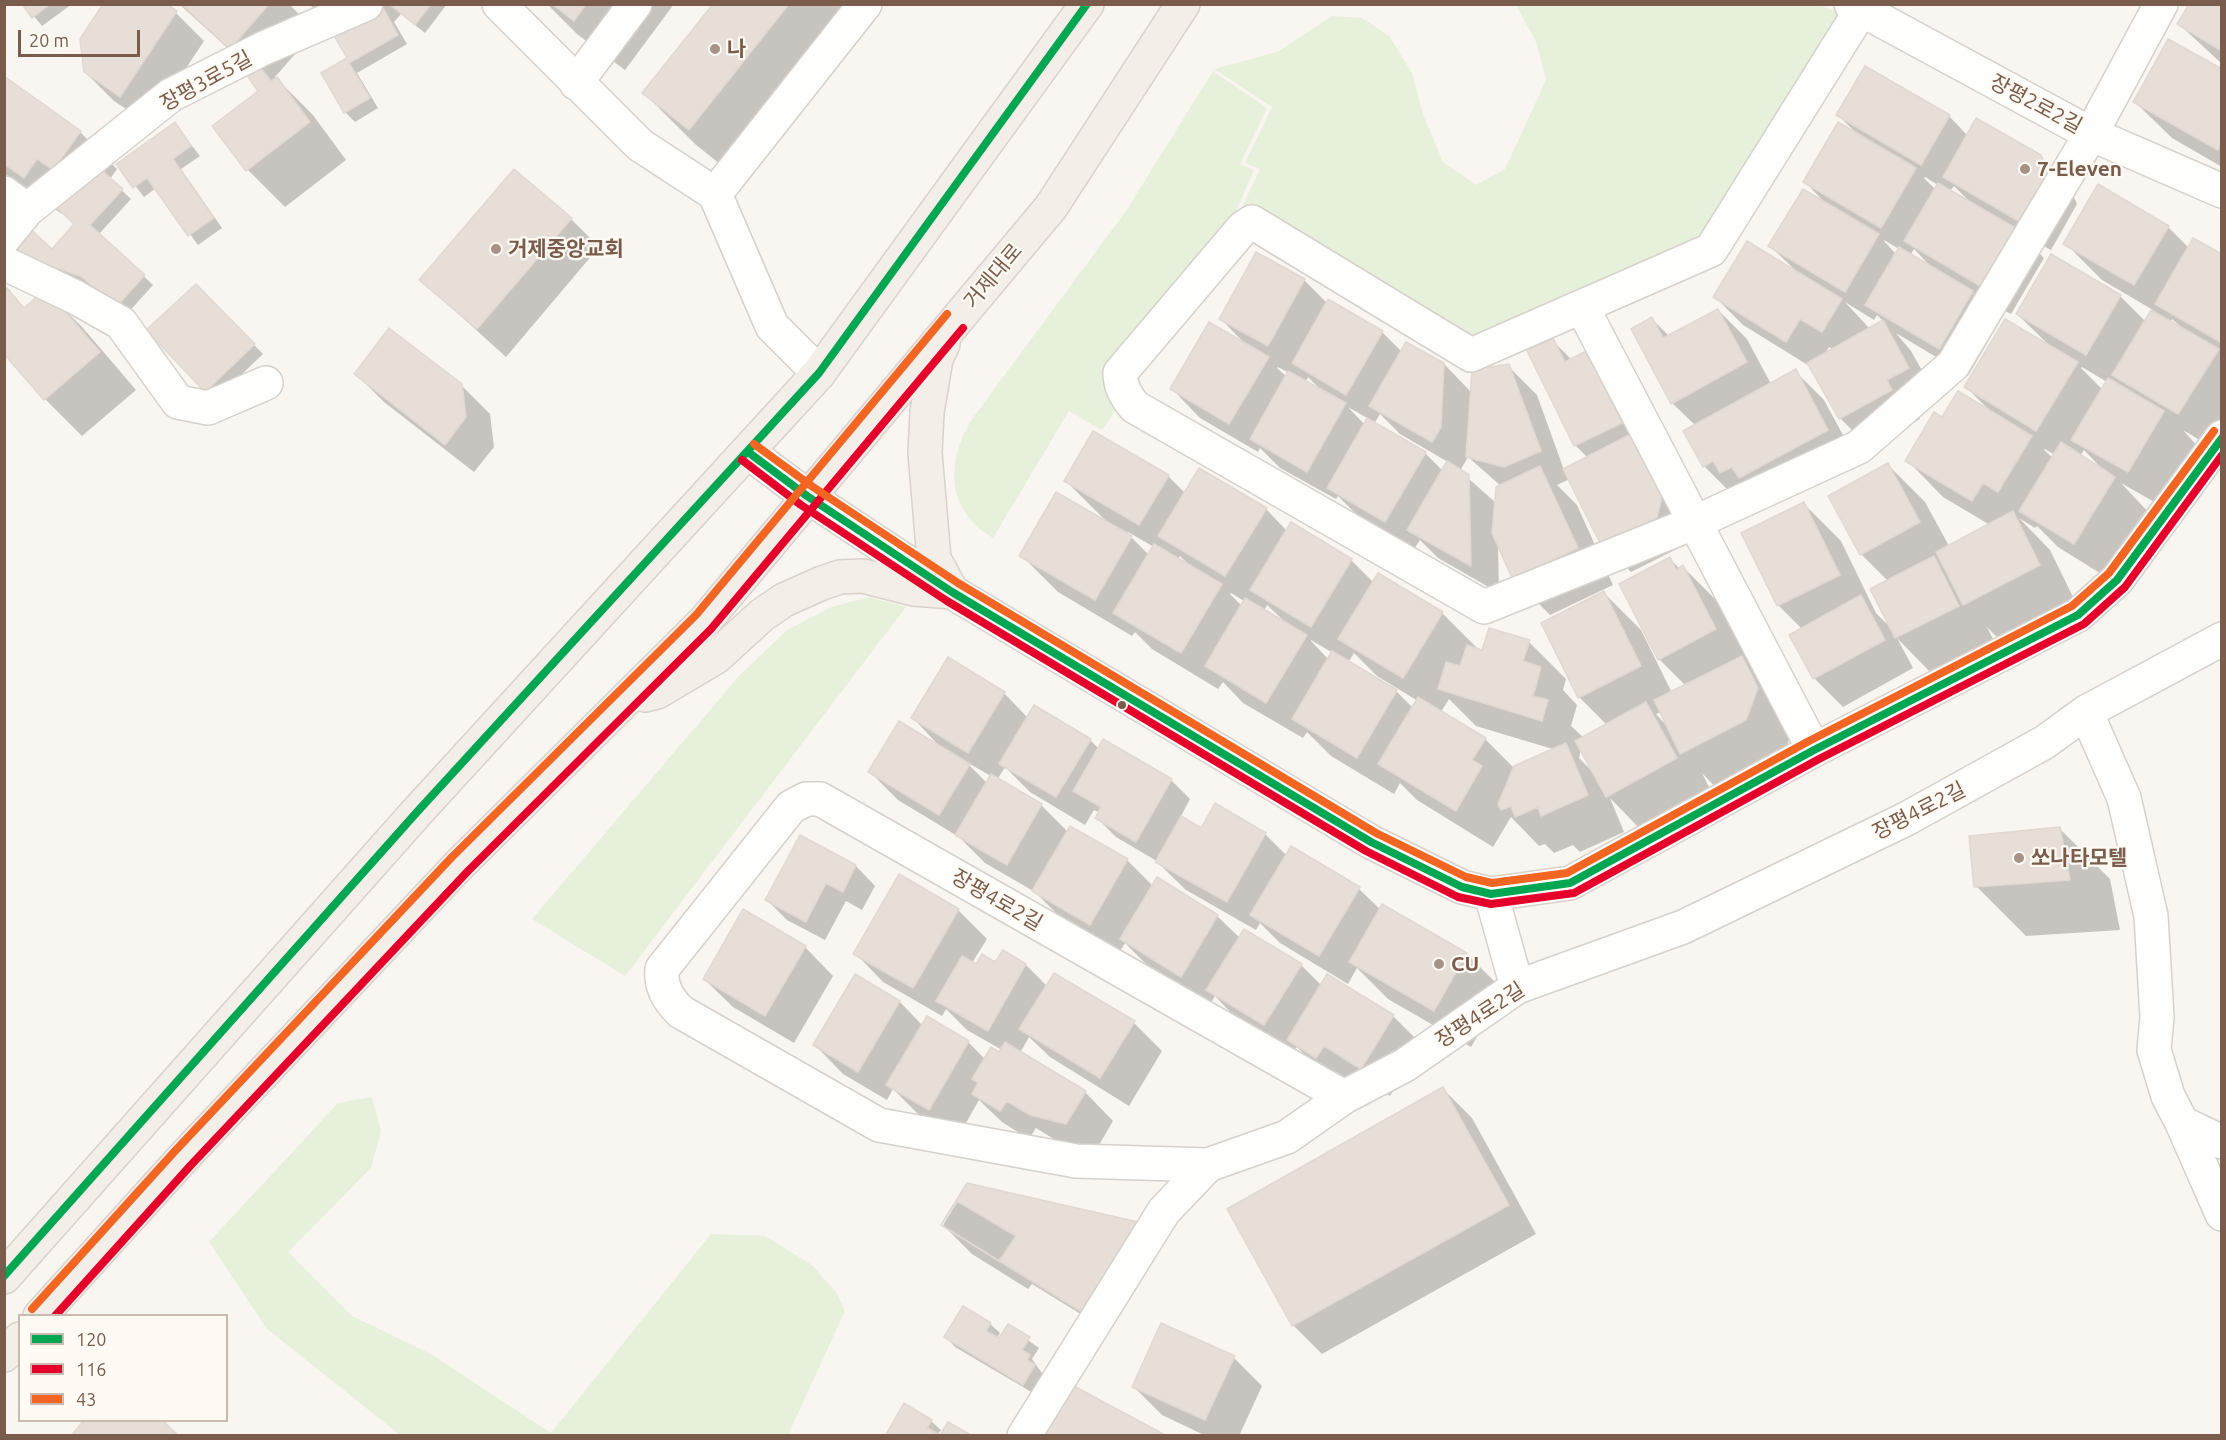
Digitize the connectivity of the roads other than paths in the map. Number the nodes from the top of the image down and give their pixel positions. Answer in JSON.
{"nodes":[{"id":1,"x":366,"y":4,"type":"edge"},
{"id":2,"x":499,"y":4,"type":"edge"},
{"id":3,"x":635,"y":4,"type":"edge"},
{"id":4,"x":865,"y":4,"type":"edge"},
{"id":5,"x":1087,"y":4,"type":"edge"},
{"id":6,"x":1183,"y":4,"type":"edge"},
{"id":7,"x":2161,"y":4,"type":"edge"},
{"id":8,"x":1856,"y":7,"type":"edge"},
{"id":9,"x":576,"y":83,"type":"junction"},
{"id":10,"x":2091,"y":134,"type":"junction"},
{"id":11,"x":2222,"y":191,"type":"edge"},
{"id":12,"x":715,"y":194,"type":"junction"},
{"id":13,"x":16,"y":201,"type":"edge"},
{"id":14,"x":4,"y":238,"type":"edge"},
{"id":15,"x":4,"y":263,"type":"edge"},
{"id":16,"x":1582,"y":307,"type":"junction"},
{"id":17,"x":955,"y":321,"type":"junction"},
{"id":18,"x":819,"y":373,"type":"junction"},
{"id":19,"x":266,"y":383,"type":"dead end"},
{"id":20,"x":2222,"y":437,"type":"edge"},
{"id":21,"x":748,"y":452,"type":"junction"},
{"id":22,"x":807,"y":496,"type":"junction"},
{"id":23,"x":1696,"y":522,"type":"junction"},
{"id":24,"x":952,"y":592,"type":"junction"},
{"id":25,"x":2222,"y":639,"type":"edge"},
{"id":26,"x":628,"y":698,"type":"junction"},
{"id":27,"x":2086,"y":712,"type":"junction"},
{"id":28,"x":1814,"y":750,"type":"junction"},
{"id":29,"x":1491,"y":894,"type":"junction"},
{"id":30,"x":1517,"y":987,"type":"junction"},
{"id":31,"x":1344,"y":1096,"type":"junction"},
{"id":32,"x":2181,"y":1123,"type":"junction"},
{"id":33,"x":2222,"y":1143,"type":"edge"},
{"id":34,"x":1208,"y":1165,"type":"junction"},
{"id":35,"x":2222,"y":1214,"type":"edge"},
{"id":36,"x":4,"y":1277,"type":"edge"},
{"id":37,"x":42,"y":1314,"type":"edge"},
{"id":38,"x":18,"y":1340,"type":"edge"},
{"id":39,"x":4,"y":1355,"type":"edge"},
{"id":40,"x":1024,"y":1436,"type":"edge"}],
"edges":[{"from":1,"to":13,"type":"street","name":"장평3로5길"},
{"from":2,"to":9,"type":"street"},
{"from":3,"to":9,"type":"street"},
{"from":4,"to":12,"type":"street"},
{"from":5,"to":18,"type":"main road"},
{"from":6,"to":17,"type":"main road","name":"거제대로"},
{"from":7,"to":10,"type":"street","name":"장평2로2길"},
{"from":8,"to":10,"type":"street","name":"장평2로2길"},
{"from":8,"to":16,"type":"street"},
{"from":9,"to":12,"type":"street"},
{"from":10,"to":11,"type":"street"},
{"from":10,"to":23,"type":"street"},
{"from":12,"to":18,"type":"street"},
{"from":13,"to":14,"type":"street","name":"장평3로5길"},
{"from":15,"to":19,"type":"street"},
{"from":16,"to":23,"type":"street"},
{"from":16,"to":23,"type":"street"},
{"from":17,"to":22,"type":"main road","name":"거제대로"},
{"from":17,"to":24,"type":"main road"},
{"from":18,"to":21,"type":"main road"},
{"from":20,"to":28,"type":"street"},
{"from":21,"to":22,"type":"street"},
{"from":21,"to":36,"type":"main road"},
{"from":22,"to":24,"type":"street"},
{"from":22,"to":26,"type":"main road","name":"거제대로"},
{"from":23,"to":28,"type":"street"},
{"from":24,"to":26,"type":"main road"},
{"from":24,"to":29,"type":"street"},
{"from":25,"to":27,"type":"street","name":"장평4로2길"},
{"from":26,"to":37,"type":"main road","name":"거제대로"},
{"from":27,"to":30,"type":"street","name":"장평4로2길"},
{"from":27,"to":32,"type":"street"},
{"from":28,"to":29,"type":"street"},
{"from":29,"to":30,"type":"street"},
{"from":30,"to":31,"type":"street","name":"장평4로2길"},
{"from":31,"to":34,"type":"street"},
{"from":31,"to":34,"type":"street","name":"장평4로2길"},
{"from":32,"to":33,"type":"street"},
{"from":32,"to":35,"type":"street"},
{"from":34,"to":40,"type":"street"},
{"from":38,"to":39,"type":"main road"}]}
